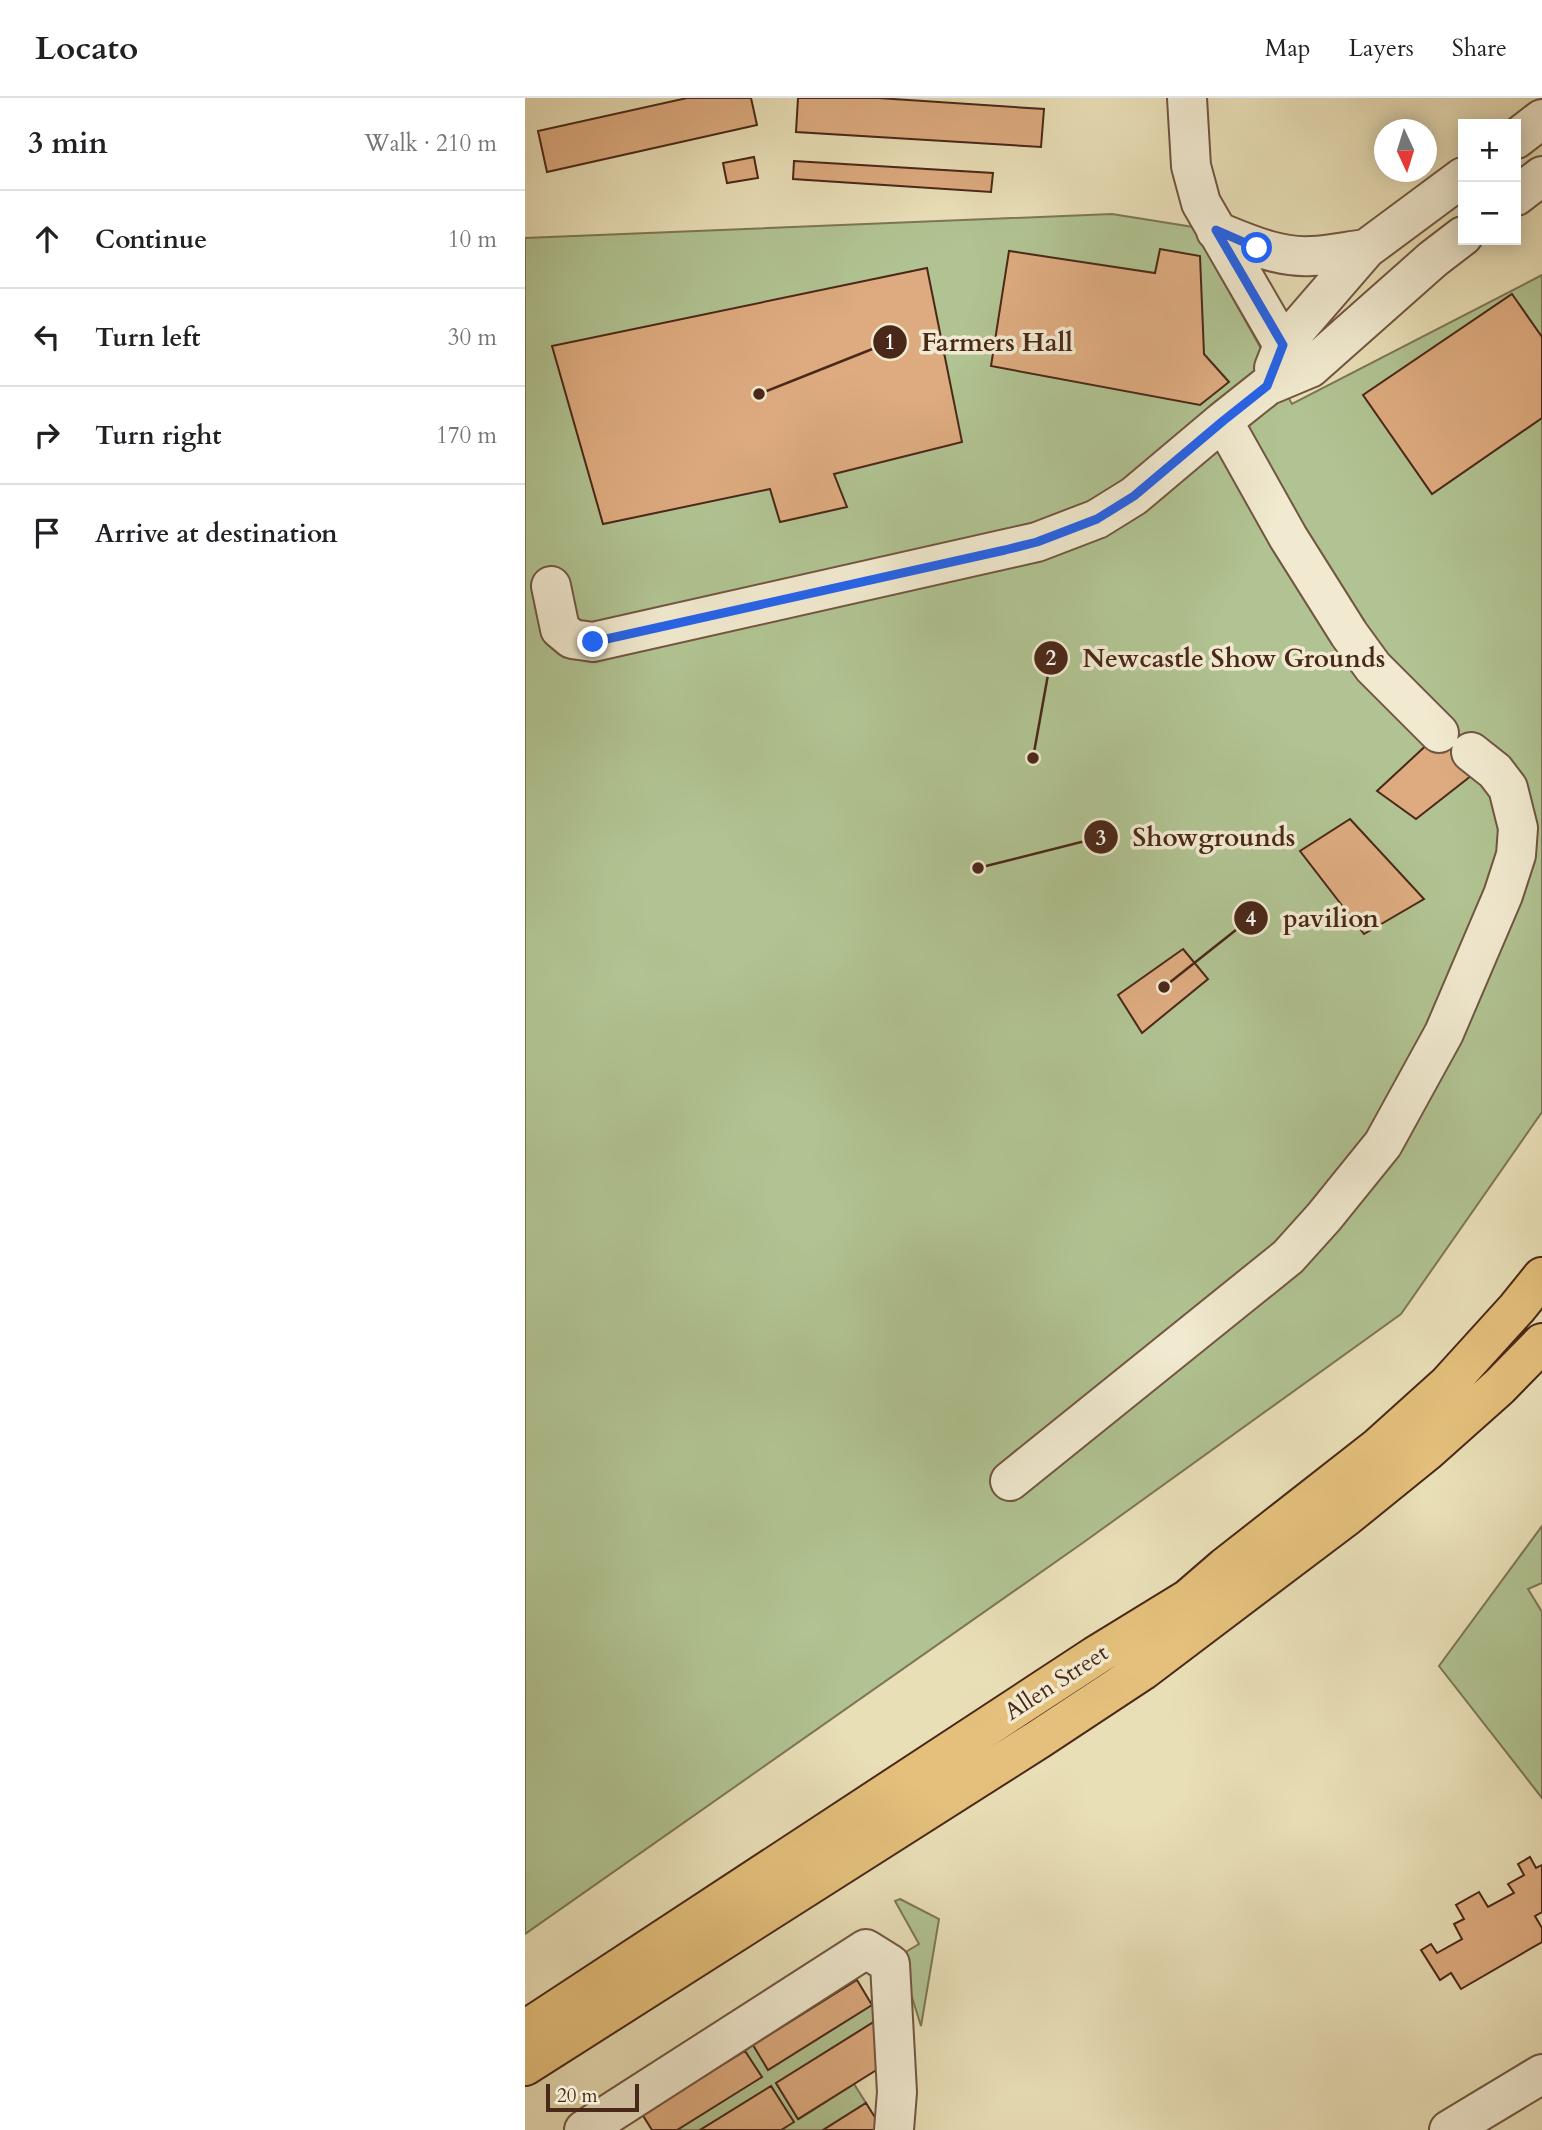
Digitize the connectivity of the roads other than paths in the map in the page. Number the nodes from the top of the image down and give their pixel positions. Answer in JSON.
{"nodes":[{"id":1,"x":1187,"y":98,"type":"edge"},
{"id":2,"x":1542,"y":119,"type":"edge"},
{"id":3,"x":1521,"y":135,"type":"edge"},
{"id":4,"x":1542,"y":176,"type":"edge"},
{"id":5,"x":1458,"y":181,"type":"edge"},
{"id":6,"x":1521,"y":192,"type":"edge"},
{"id":7,"x":1216,"y":230,"type":"junction"},
{"id":8,"x":1458,"y":240,"type":"edge"},
{"id":9,"x":1366,"y":249,"type":"junction"},
{"id":10,"x":1296,"y":356,"type":"junction"},
{"id":11,"x":1223,"y":421,"type":"junction"},
{"id":12,"x":551,"y":586,"type":"dead end"},
{"id":13,"x":1439,"y":733,"type":"dead end"},
{"id":14,"x":1471,"y":752,"type":"dead end"},
{"id":15,"x":1542,"y":1278,"type":"edge"},
{"id":16,"x":1542,"y":1343,"type":"edge"},
{"id":17,"x":1010,"y":1481,"type":"dead end"},
{"id":18,"x":525,"y":2030,"type":"edge"},
{"id":19,"x":525,"y":2066,"type":"edge"},
{"id":20,"x":1542,"y":2074,"type":"edge"},
{"id":21,"x":584,"y":2130,"type":"edge"},
{"id":22,"x":894,"y":2130,"type":"edge"},
{"id":23,"x":1449,"y":2130,"type":"edge"}],
"edges":[{"from":1,"to":7,"type":"street"},
{"from":2,"to":3,"type":"street"},
{"from":4,"to":6,"type":"street"},
{"from":5,"to":9,"type":"street"},
{"from":7,"to":9,"type":"street"},
{"from":7,"to":10,"type":"street"},
{"from":8,"to":10,"type":"street"},
{"from":9,"to":10,"type":"street"},
{"from":10,"to":11,"type":"street"},
{"from":11,"to":12,"type":"street"},
{"from":11,"to":13,"type":"street"},
{"from":14,"to":17,"type":"street"},
{"from":15,"to":18,"type":"main road","name":"Allen Street"},
{"from":16,"to":19,"type":"main road","name":"Allen Street"},
{"from":20,"to":23,"type":"street"},
{"from":21,"to":22,"type":"street"}]}
